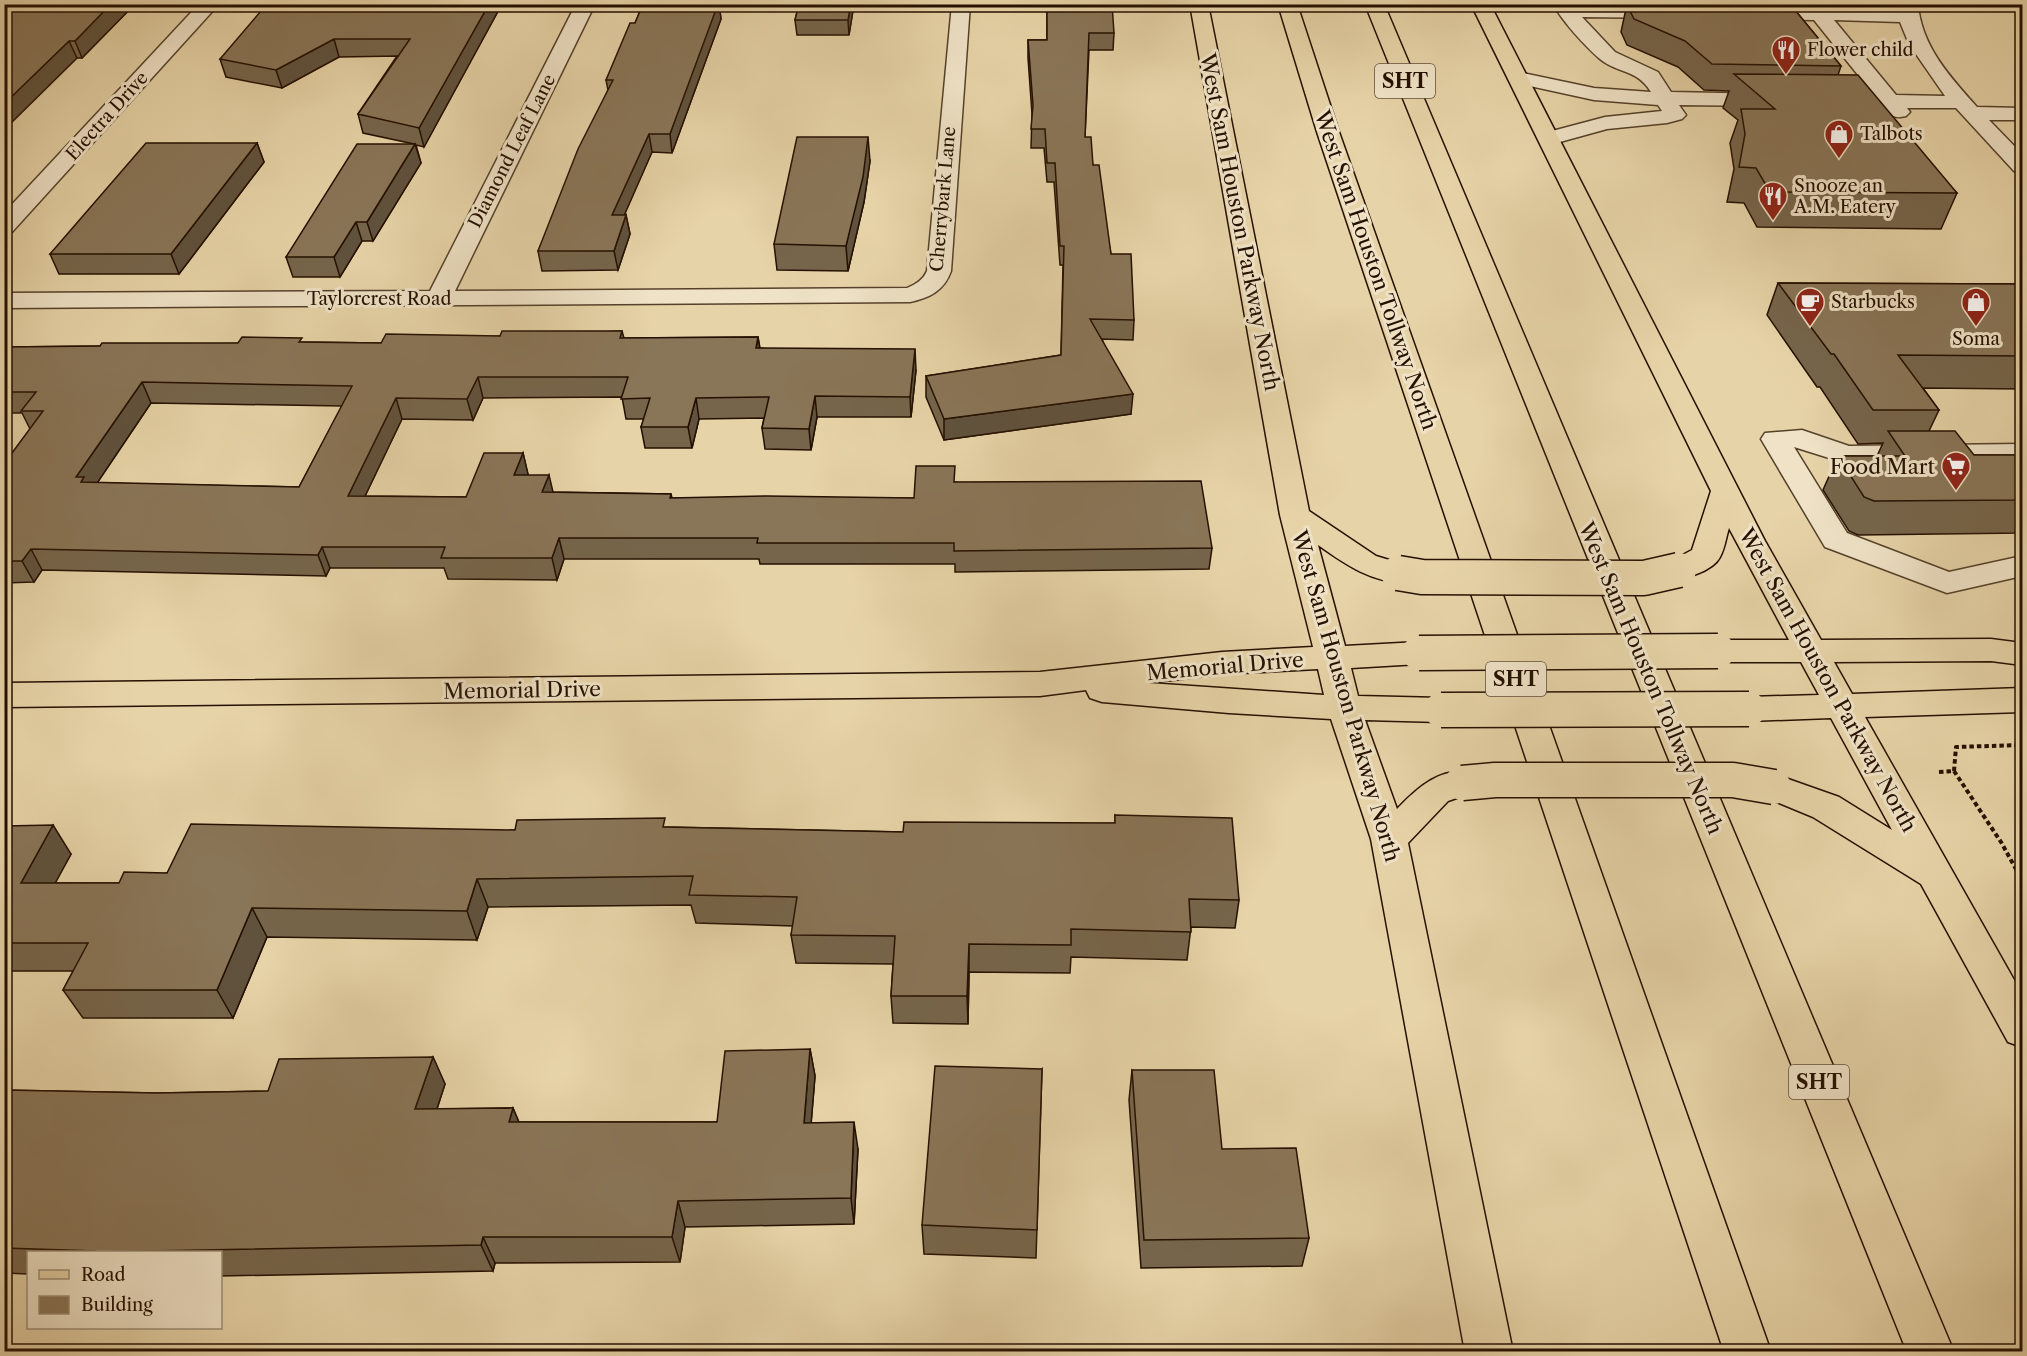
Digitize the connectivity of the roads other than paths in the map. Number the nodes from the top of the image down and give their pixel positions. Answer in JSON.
{"nodes":[{"id":1,"x":210,"y":4,"type":"edge"},
{"id":2,"x":586,"y":4,"type":"edge"},
{"id":3,"x":961,"y":4,"type":"edge"},
{"id":4,"x":1199,"y":4,"type":"edge"},
{"id":5,"x":1287,"y":4,"type":"edge"},
{"id":6,"x":1374,"y":4,"type":"edge"},
{"id":7,"x":1480,"y":4,"type":"edge"},
{"id":8,"x":1564,"y":8,"type":"edge"},
{"id":9,"x":1909,"y":10,"type":"edge"},
{"id":10,"x":1691,"y":12,"type":"edge"},
{"id":11,"x":1736,"y":12,"type":"edge"},
{"id":12,"x":1819,"y":14,"type":"junction"},
{"id":13,"x":1518,"y":78,"type":"junction"},
{"id":14,"x":1789,"y":100,"type":"edge"},
{"id":15,"x":1892,"y":101,"type":"junction"},
{"id":16,"x":1671,"y":109,"type":"junction"},
{"id":17,"x":1972,"y":112,"type":"junction"},
{"id":18,"x":2022,"y":114,"type":"edge"},
{"id":19,"x":1777,"y":118,"type":"edge"},
{"id":20,"x":1904,"y":119,"type":"junction"},
{"id":21,"x":1549,"y":139,"type":"junction"},
{"id":22,"x":2022,"y":166,"type":"edge"},
{"id":23,"x":4,"y":227,"type":"edge"},
{"id":24,"x":754,"y":297,"type":"joint"},
{"id":25,"x":439,"y":298,"type":"junction"},
{"id":26,"x":4,"y":301,"type":"edge"},
{"id":27,"x":2022,"y":454,"type":"edge"},
{"id":28,"x":1724,"y":493,"type":"junction"},
{"id":29,"x":1295,"y":515,"type":"junction"},
{"id":30,"x":2022,"y":566,"type":"edge"},
{"id":31,"x":1810,"y":649,"type":"junction"},
{"id":32,"x":2022,"y":654,"type":"edge"},
{"id":33,"x":1332,"y":657,"type":"junction"},
{"id":34,"x":1040,"y":684,"type":"junction"},
{"id":35,"x":4,"y":695,"type":"edge"},
{"id":36,"x":2022,"y":700,"type":"edge"},
{"id":37,"x":1842,"y":708,"type":"junction"},
{"id":38,"x":1345,"y":710,"type":"junction"},
{"id":39,"x":1389,"y":839,"type":"junction"},
{"id":40,"x":1937,"y":876,"type":"junction"},
{"id":41,"x":2022,"y":1030,"type":"edge"},
{"id":42,"x":1489,"y":1352,"type":"edge"},
{"id":43,"x":1748,"y":1352,"type":"edge"},
{"id":44,"x":1931,"y":1352,"type":"edge"}],
"edges":[{"from":1,"to":23,"type":"street","name":"Electra Drive"},
{"from":2,"to":25,"type":"street","name":"Diamond Leaf Lane"},
{"from":3,"to":24,"type":"street","name":"Cherrybark Lane"},
{"from":4,"to":29,"type":"main road","name":"West Sam Houston Parkway North"},
{"from":5,"to":43,"type":"main road","name":"West Sam Houston Tollway North","number":"SHT"},
{"from":6,"to":44,"type":"main road","name":"West Sam Houston Tollway North","number":"SHT"},
{"from":7,"to":13,"type":"main road","name":"West Sam Houston Parkway North"},
{"from":8,"to":10,"type":"street"},
{"from":8,"to":16,"type":"street"},
{"from":9,"to":12,"type":"street"},
{"from":9,"to":17,"type":"street"},
{"from":11,"to":12,"type":"street"},
{"from":12,"to":15,"type":"street"},
{"from":13,"to":16,"type":"street"},
{"from":13,"to":21,"type":"main road","name":"West Sam Houston Parkway North"},
{"from":14,"to":16,"type":"street"},
{"from":15,"to":17,"type":"street"},
{"from":15,"to":20,"type":"street"},
{"from":15,"to":20,"type":"street"},
{"from":16,"to":19,"type":"street"},
{"from":16,"to":21,"type":"street"},
{"from":17,"to":18,"type":"street"},
{"from":17,"to":20,"type":"street"},
{"from":17,"to":22,"type":"street"},
{"from":21,"to":28,"type":"main road","name":"West Sam Houston Parkway North"},
{"from":24,"to":25,"type":"street","name":"Taylorcrest Road"},
{"from":25,"to":26,"type":"street","name":"Taylorcrest Road"},
{"from":27,"to":30,"type":"street"},
{"from":28,"to":29,"type":"main road","bridge":true},
{"from":28,"to":31,"type":"main road","name":"West Sam Houston Parkway North"},
{"from":29,"to":33,"type":"main road","name":"West Sam Houston Parkway North"},
{"from":31,"to":32,"type":"main road","name":"Memorial Drive"},
{"from":31,"to":33,"type":"main road","name":"Memorial Drive","bridge":true},
{"from":31,"to":37,"type":"main road","name":"West Sam Houston Parkway North"},
{"from":33,"to":34,"type":"main road","name":"Memorial Drive"},
{"from":33,"to":38,"type":"main road","name":"West Sam Houston Parkway North"},
{"from":34,"to":35,"type":"main road","name":"Memorial Drive"},
{"from":34,"to":38,"type":"main road","name":"Memorial Drive"},
{"from":36,"to":37,"type":"main road","name":"Memorial Drive"},
{"from":37,"to":38,"type":"main road","name":"Memorial Drive","bridge":true},
{"from":37,"to":40,"type":"main road","name":"West Sam Houston Parkway North"},
{"from":38,"to":39,"type":"main road","name":"West Sam Houston Parkway North"},
{"from":39,"to":40,"type":"main road","bridge":true},
{"from":39,"to":42,"type":"main road","name":"West Sam Houston Parkway North"},
{"from":40,"to":41,"type":"main road","name":"West Sam Houston Parkway North"}]}
